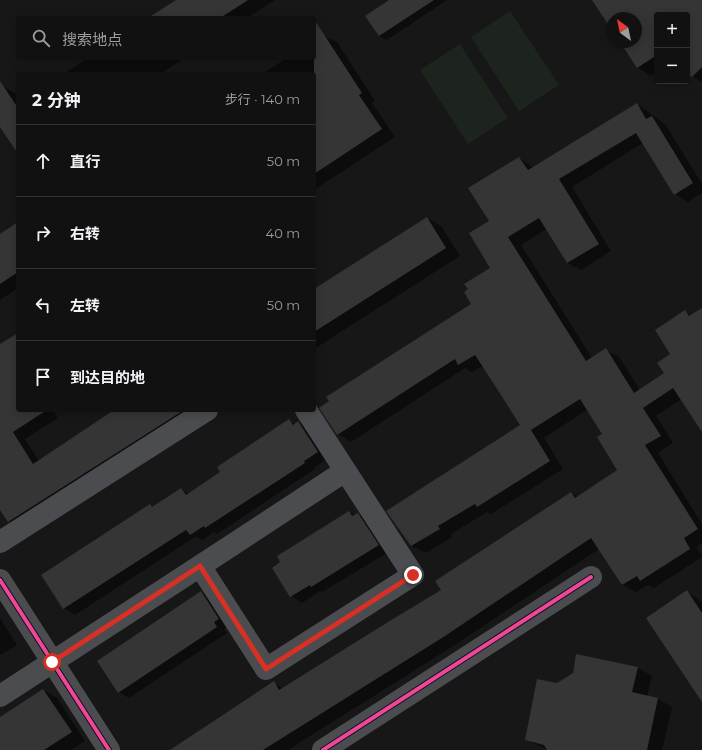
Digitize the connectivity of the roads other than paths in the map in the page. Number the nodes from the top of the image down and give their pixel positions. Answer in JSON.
{"nodes":[{"id":1,"x":204,"y":412,"type":"edge"},
{"id":2,"x":307,"y":412,"type":"edge"},
{"id":3,"x":345,"y":471,"type":"junction"},
{"id":4,"x":0,"y":542,"type":"edge"},
{"id":5,"x":200,"y":566,"type":"junction"},
{"id":6,"x":591,"y":577,"type":"dead end"},
{"id":7,"x":0,"y":580,"type":"edge"},
{"id":8,"x":52,"y":662,"type":"junction"},
{"id":9,"x":0,"y":696,"type":"edge"},
{"id":10,"x":104,"y":748,"type":"edge"},
{"id":11,"x":323,"y":750,"type":"edge"}],
"edges":[{"from":1,"to":4,"type":"street"},
{"from":2,"to":3,"type":"street"},
{"from":3,"to":5,"type":"street"},
{"from":3,"to":5,"type":"street"},
{"from":5,"to":8,"type":"street"},
{"from":6,"to":11,"type":"street"},
{"from":7,"to":8,"type":"street"},
{"from":8,"to":9,"type":"street"},
{"from":8,"to":10,"type":"street"}]}
